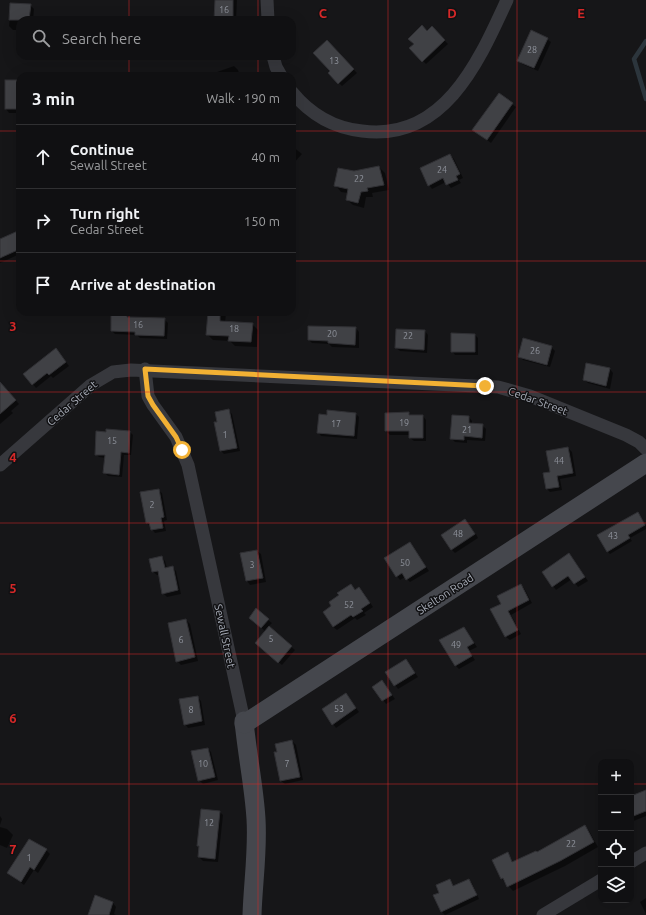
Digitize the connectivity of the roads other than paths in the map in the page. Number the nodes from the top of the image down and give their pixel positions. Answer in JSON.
{"nodes":[{"id":1,"x":267,"y":0,"type":"edge"},
{"id":2,"x":507,"y":0,"type":"edge"},
{"id":3,"x":268,"y":16,"type":"edge"},
{"id":4,"x":274,"y":60,"type":"edge"},
{"id":5,"x":279,"y":72,"type":"edge"},
{"id":6,"x":296,"y":97,"type":"edge"},
{"id":7,"x":145,"y":369,"type":"junction"},
{"id":8,"x":646,"y":449,"type":"edge"},
{"id":9,"x":646,"y":463,"type":"edge"},
{"id":10,"x":0,"y":465,"type":"edge"},
{"id":11,"x":244,"y":723,"type":"junction"},
{"id":12,"x":646,"y":853,"type":"edge"},
{"id":13,"x":634,"y":860,"type":"edge"},
{"id":14,"x":598,"y":882,"type":"edge"},
{"id":15,"x":252,"y":915,"type":"edge"},
{"id":16,"x":543,"y":915,"type":"edge"}],
"edges":[{"from":1,"to":3,"type":"street"},
{"from":2,"to":6,"type":"street"},
{"from":4,"to":5,"type":"street"},
{"from":7,"to":8,"type":"street","name":"Cedar Street"},
{"from":7,"to":10,"type":"street","name":"Cedar Street"},
{"from":7,"to":11,"type":"street","name":"Sewall Street"},
{"from":9,"to":11,"type":"street","name":"Skelton Road"},
{"from":11,"to":15,"type":"street","name":"Sewall Street"},
{"from":12,"to":13,"type":"street"},
{"from":14,"to":16,"type":"street"}]}
